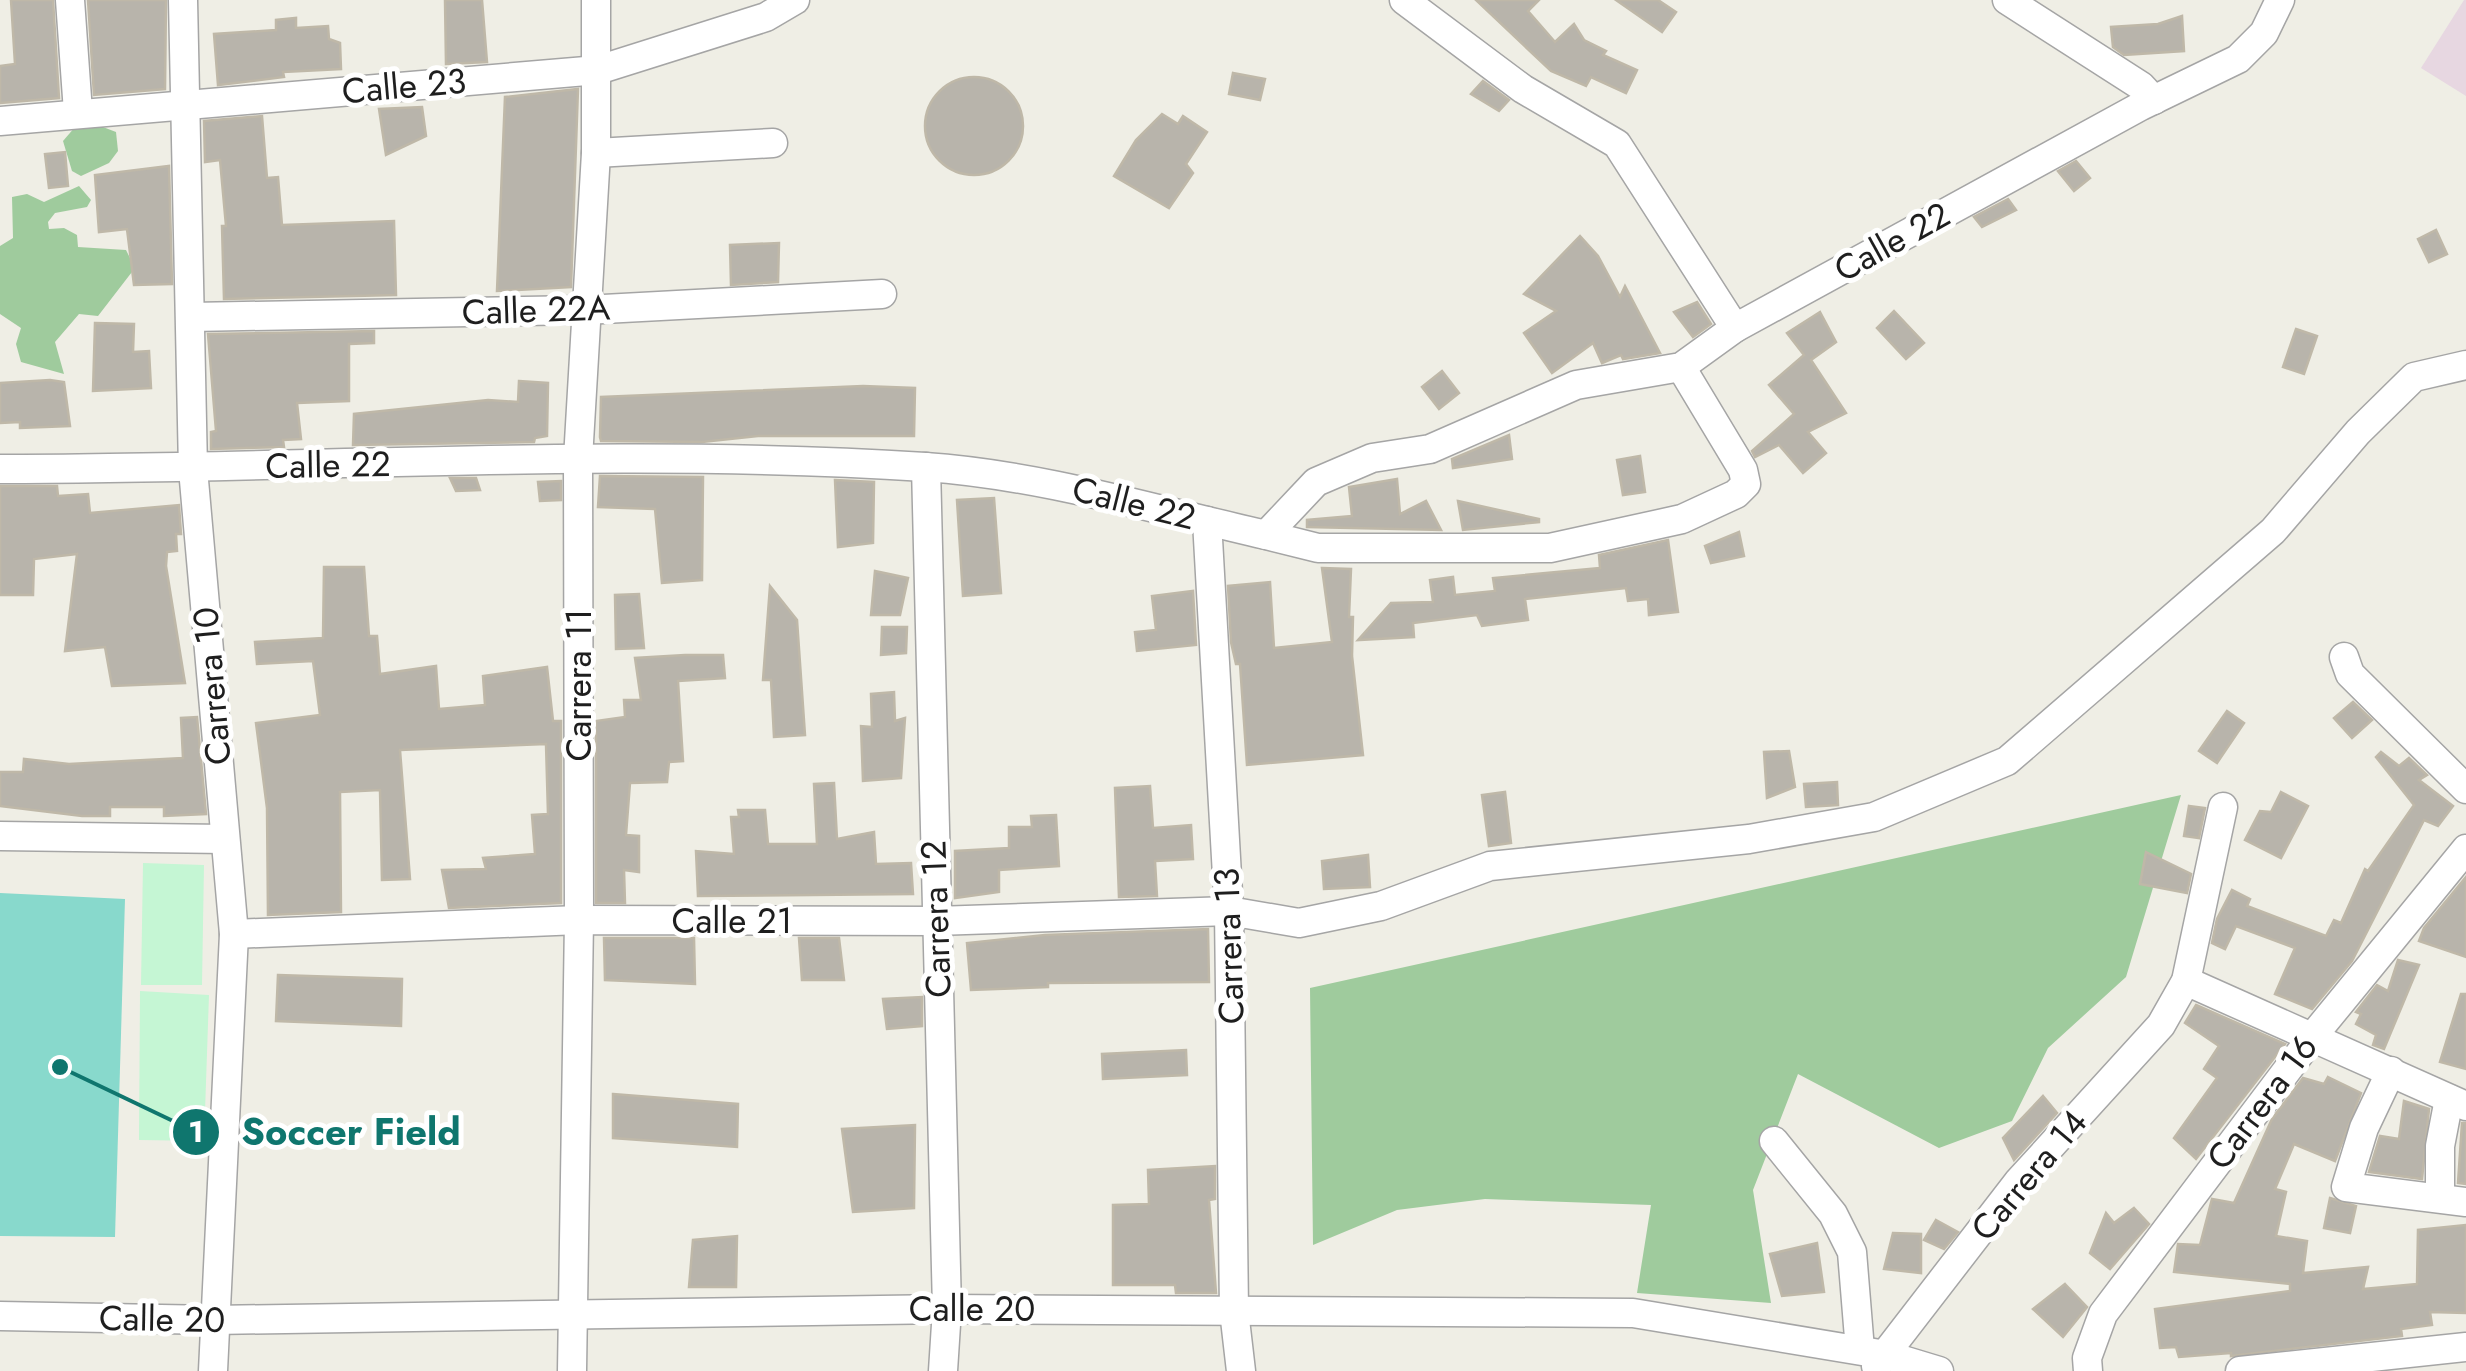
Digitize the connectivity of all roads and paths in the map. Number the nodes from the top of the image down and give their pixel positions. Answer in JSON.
{"nodes":[{"id":1,"x":70,"y":0,"type":"edge"},
{"id":2,"x":184,"y":0,"type":"edge"},
{"id":3,"x":596,"y":0,"type":"edge"},
{"id":4,"x":796,"y":0,"type":"edge"},
{"id":5,"x":1404,"y":0,"type":"edge"},
{"id":6,"x":2007,"y":0,"type":"edge"},
{"id":7,"x":2280,"y":0,"type":"edge"},
{"id":8,"x":598,"y":70,"type":"junction"},
{"id":9,"x":2154,"y":100,"type":"junction"},
{"id":10,"x":184,"y":105,"type":"junction"},
{"id":11,"x":78,"y":112,"type":"junction"},
{"id":12,"x":0,"y":121,"type":"edge"},
{"id":13,"x":773,"y":143,"type":"dead end"},
{"id":14,"x":596,"y":153,"type":"junction"},
{"id":15,"x":882,"y":294,"type":"dead end"},
{"id":16,"x":585,"y":310,"type":"junction"},
{"id":17,"x":191,"y":317,"type":"junction"},
{"id":18,"x":1735,"y":328,"type":"junction"},
{"id":19,"x":2466,"y":365,"type":"edge"},
{"id":20,"x":1682,"y":367,"type":"junction"},
{"id":21,"x":578,"y":460,"type":"junction"},
{"id":22,"x":926,"y":468,"type":"junction"},
{"id":23,"x":0,"y":469,"type":"edge"},
{"id":24,"x":193,"y":469,"type":"junction"},
{"id":25,"x":1207,"y":521,"type":"junction"},
{"id":26,"x":1266,"y":535,"type":"junction"},
{"id":27,"x":2344,"y":656,"type":"dead end"},
{"id":28,"x":2466,"y":789,"type":"edge"},
{"id":29,"x":2223,"y":806,"type":"dead end"},
{"id":30,"x":0,"y":836,"type":"edge"},
{"id":31,"x":225,"y":839,"type":"junction"},
{"id":32,"x":2466,"y":849,"type":"edge"},
{"id":33,"x":1229,"y":911,"type":"junction"},
{"id":34,"x":579,"y":920,"type":"junction"},
{"id":35,"x":936,"y":921,"type":"junction"},
{"id":36,"x":234,"y":934,"type":"junction"},
{"id":37,"x":2186,"y":981,"type":"junction"},
{"id":38,"x":2313,"y":1036,"type":"junction"},
{"id":39,"x":2390,"y":1071,"type":"junction"},
{"id":40,"x":2458,"y":1103,"type":"edge"},
{"id":41,"x":1774,"y":1142,"type":"dead end"},
{"id":42,"x":2453,"y":1200,"type":"edge"},
{"id":43,"x":947,"y":1309,"type":"junction"},
{"id":44,"x":572,"y":1312,"type":"junction"},
{"id":45,"x":1234,"y":1312,"type":"junction"},
{"id":46,"x":0,"y":1316,"type":"edge"},
{"id":47,"x":214,"y":1320,"type":"junction"},
{"id":48,"x":2466,"y":1347,"type":"edge"},
{"id":49,"x":1873,"y":1359,"type":"edge"},
{"id":50,"x":213,"y":1371,"type":"edge"},
{"id":51,"x":572,"y":1371,"type":"edge"},
{"id":52,"x":944,"y":1371,"type":"edge"},
{"id":53,"x":1241,"y":1371,"type":"edge"},
{"id":54,"x":1939,"y":1371,"type":"edge"},
{"id":55,"x":2088,"y":1371,"type":"edge"},
{"id":56,"x":2240,"y":1371,"type":"edge"}],
"edges":[{"from":1,"to":11,"type":"street"},
{"from":2,"to":10,"type":"street","name":"Carrera 10"},
{"from":3,"to":8,"type":"street","name":"Carrera 11"},
{"from":4,"to":8,"type":"street","name":"Calle 23"},
{"from":5,"to":18,"type":"street"},
{"from":6,"to":9,"type":"street"},
{"from":7,"to":9,"type":"street","name":"Calle 22"},
{"from":8,"to":10,"type":"street","name":"Calle 23"},
{"from":8,"to":14,"type":"street","name":"Carrera 11"},
{"from":9,"to":18,"type":"street","name":"Calle 22"},
{"from":10,"to":11,"type":"street","name":"Calle 23"},
{"from":10,"to":17,"type":"street","name":"Carrera 10"},
{"from":11,"to":12,"type":"street","name":"Calle 23"},
{"from":13,"to":14,"type":"street"},
{"from":14,"to":16,"type":"street","name":"Carrera 11"},
{"from":15,"to":16,"type":"street","name":"Calle 22A"},
{"from":16,"to":17,"type":"street","name":"Calle 22A"},
{"from":16,"to":21,"type":"street","name":"Carrera 11"},
{"from":17,"to":24,"type":"street","name":"Carrera 10"},
{"from":18,"to":20,"type":"street","name":"Calle 22"},
{"from":19,"to":33,"type":"street","name":"Calle 21"},
{"from":20,"to":26,"type":"street","name":"Calle 22"},
{"from":20,"to":26,"type":"street"},
{"from":21,"to":22,"type":"street","name":"Calle 22"},
{"from":21,"to":24,"type":"street","name":"Calle 22"},
{"from":21,"to":34,"type":"street","name":"Carrera 11"},
{"from":22,"to":25,"type":"street","name":"Calle 22"},
{"from":22,"to":35,"type":"street","name":"Carrera 12"},
{"from":23,"to":24,"type":"street","name":"Calle 22"},
{"from":24,"to":31,"type":"street","name":"Carrera 10"},
{"from":25,"to":26,"type":"street","name":"Calle 22"},
{"from":25,"to":33,"type":"street","name":"Carrera 13"},
{"from":27,"to":28,"type":"street"},
{"from":29,"to":37,"type":"street","name":"Carrera 14"},
{"from":30,"to":31,"type":"street"},
{"from":31,"to":36,"type":"street","name":"Carrera 10"},
{"from":32,"to":38,"type":"street","name":"Carrera 16"},
{"from":33,"to":35,"type":"street","name":"Calle 21"},
{"from":33,"to":45,"type":"street","name":"Carrera 13"},
{"from":34,"to":35,"type":"street","name":"Calle 21"},
{"from":34,"to":36,"type":"street","name":"Calle 21"},
{"from":34,"to":44,"type":"street","name":"Carrera 11"},
{"from":35,"to":43,"type":"street","name":"Carrera 12"},
{"from":36,"to":47,"type":"street","name":"Carrera 10"},
{"from":37,"to":38,"type":"street"},
{"from":37,"to":49,"type":"street","name":"Carrera 14"},
{"from":38,"to":39,"type":"street"},
{"from":38,"to":55,"type":"street","name":"Carrera 16"},
{"from":39,"to":40,"type":"street"},
{"from":39,"to":42,"type":"street"},
{"from":40,"to":42,"type":"street"},
{"from":41,"to":49,"type":"street"},
{"from":43,"to":44,"type":"street","name":"Calle 20"},
{"from":43,"to":45,"type":"street","name":"Calle 20"},
{"from":43,"to":52,"type":"street","name":"Carrera 12"},
{"from":44,"to":47,"type":"street","name":"Calle 20"},
{"from":44,"to":51,"type":"street","name":"Carrera 11"},
{"from":45,"to":49,"type":"street","name":"Calle 20"},
{"from":45,"to":53,"type":"street","name":"Carrera 13"},
{"from":46,"to":47,"type":"street","name":"Calle 20"},
{"from":47,"to":50,"type":"street","name":"Carrera 10"},
{"from":48,"to":56,"type":"street"},
{"from":49,"to":54,"type":"street","name":"Calle 20"}]}
